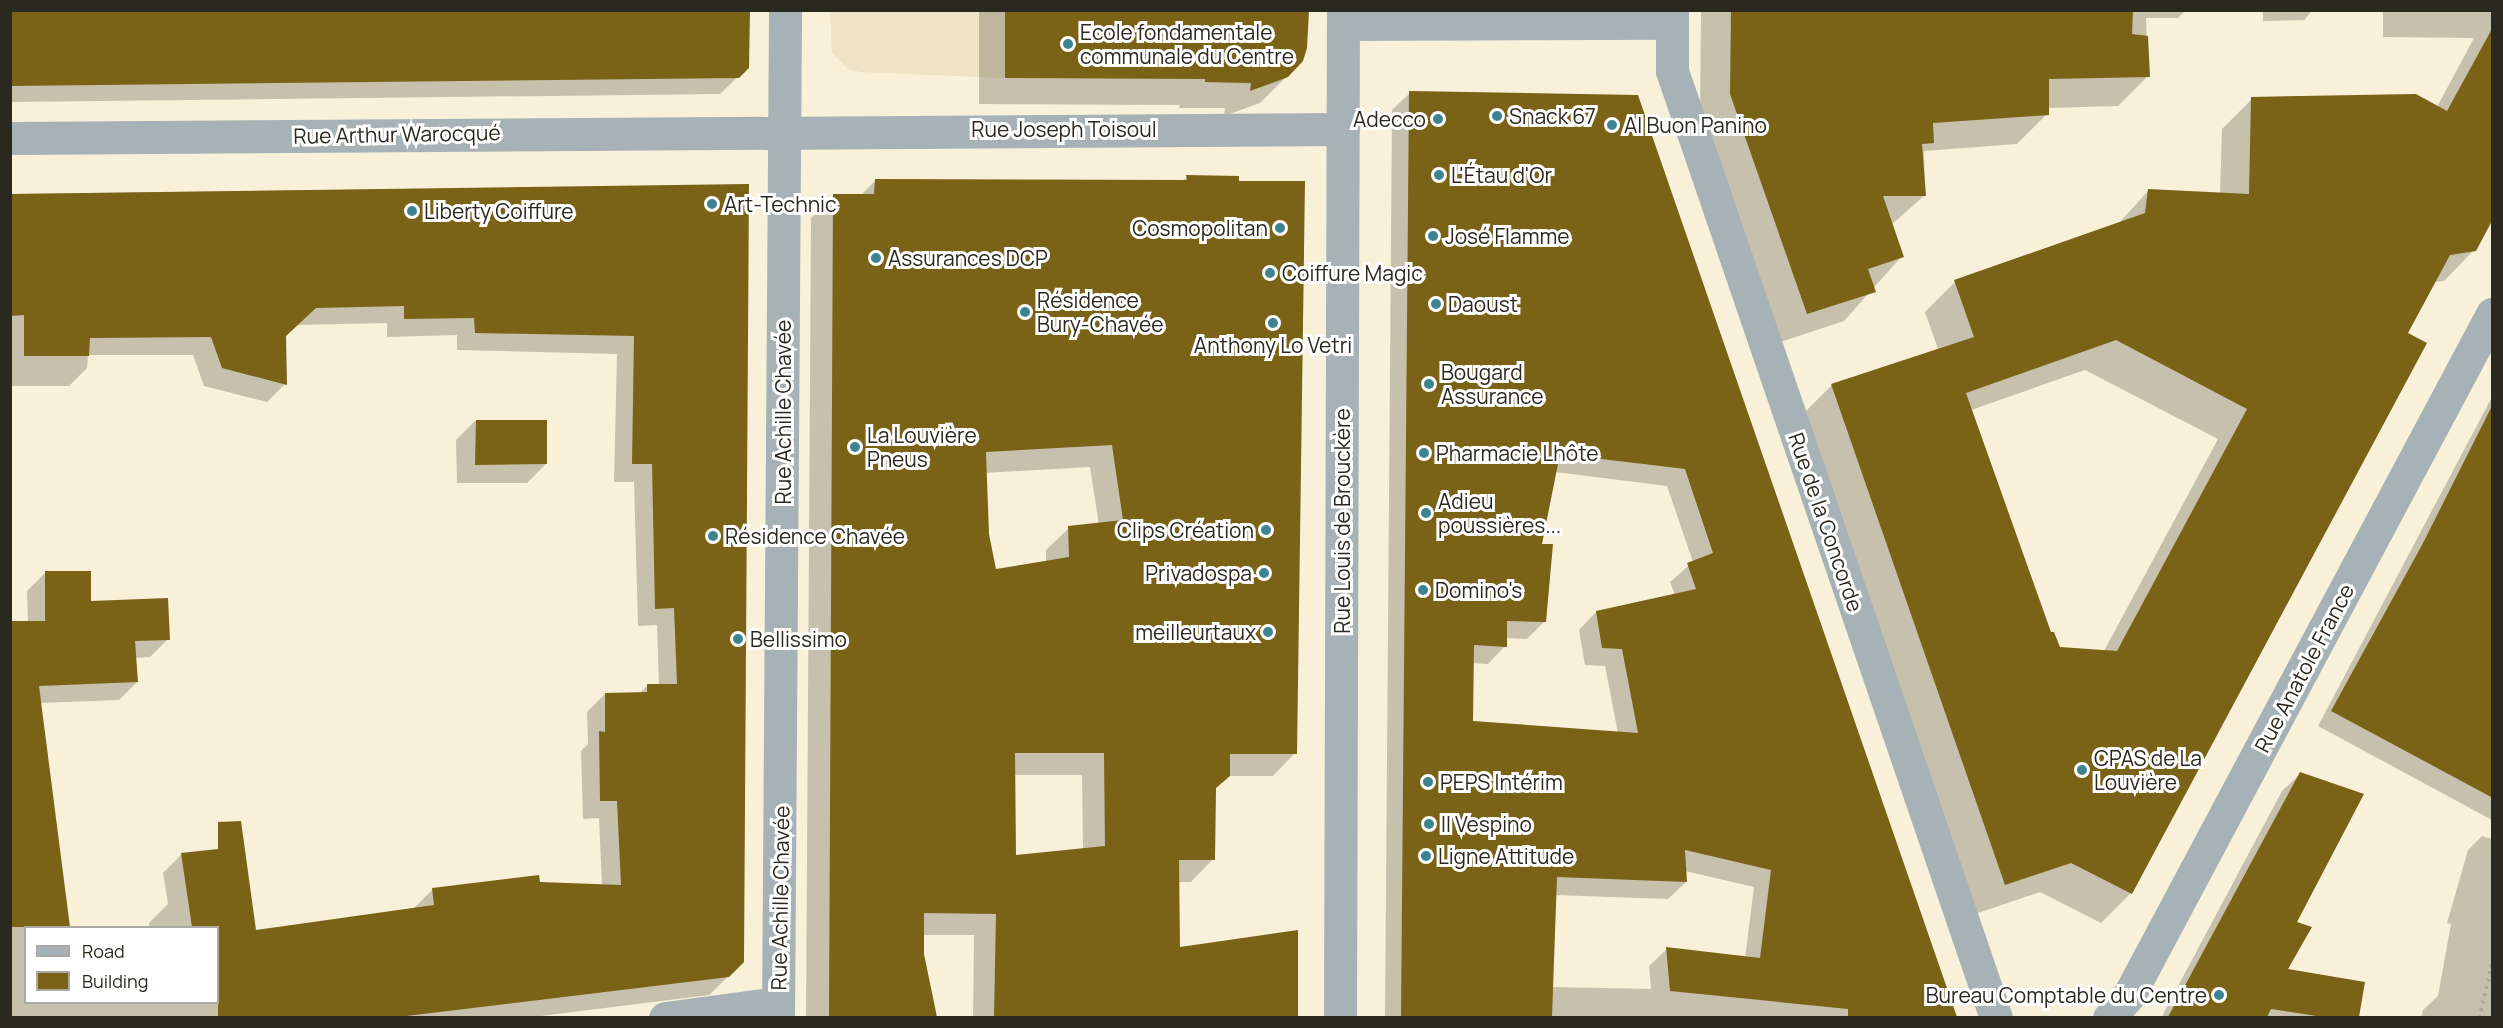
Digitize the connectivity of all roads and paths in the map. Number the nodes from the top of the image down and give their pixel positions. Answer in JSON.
{"nodes":[{"id":1,"x":786,"y":10,"type":"edge"},
{"id":2,"x":1343,"y":17,"type":"edge"},
{"id":3,"x":1672,"y":17,"type":"edge"},
{"id":4,"x":1343,"y":129,"type":"junction"},
{"id":5,"x":784,"y":130,"type":"junction"},
{"id":6,"x":10,"y":138,"type":"edge"},
{"id":7,"x":2493,"y":314,"type":"edge"},
{"id":8,"x":2493,"y":964,"type":"edge"},
{"id":9,"x":778,"y":1010,"type":"edge"},
{"id":10,"x":665,"y":1017,"type":"edge"},
{"id":11,"x":1340,"y":1017,"type":"edge"},
{"id":12,"x":1996,"y":1017,"type":"edge"},
{"id":13,"x":2109,"y":1017,"type":"edge"},
{"id":14,"x":2479,"y":1017,"type":"edge"}],
"edges":[{"from":1,"to":5,"type":"street","name":"Rue Achille Chavée"},
{"from":2,"to":3,"type":"street"},
{"from":2,"to":4,"type":"street","name":"Rue Louis de Brouckère"},
{"from":3,"to":12,"type":"street","name":"Rue de la Concorde"},
{"from":4,"to":5,"type":"street","name":"Rue Joseph Toisoul"},
{"from":4,"to":11,"type":"street","name":"Rue Louis de Brouckère"},
{"from":5,"to":6,"type":"street","name":"Rue Arthur Warocqué"},
{"from":5,"to":9,"type":"street","name":"Rue Achille Chavée"},
{"from":7,"to":13,"type":"street","name":"Rue Anatole France"},
{"from":8,"to":14,"type":"path"},
{"from":9,"to":10,"type":"street"}]}
